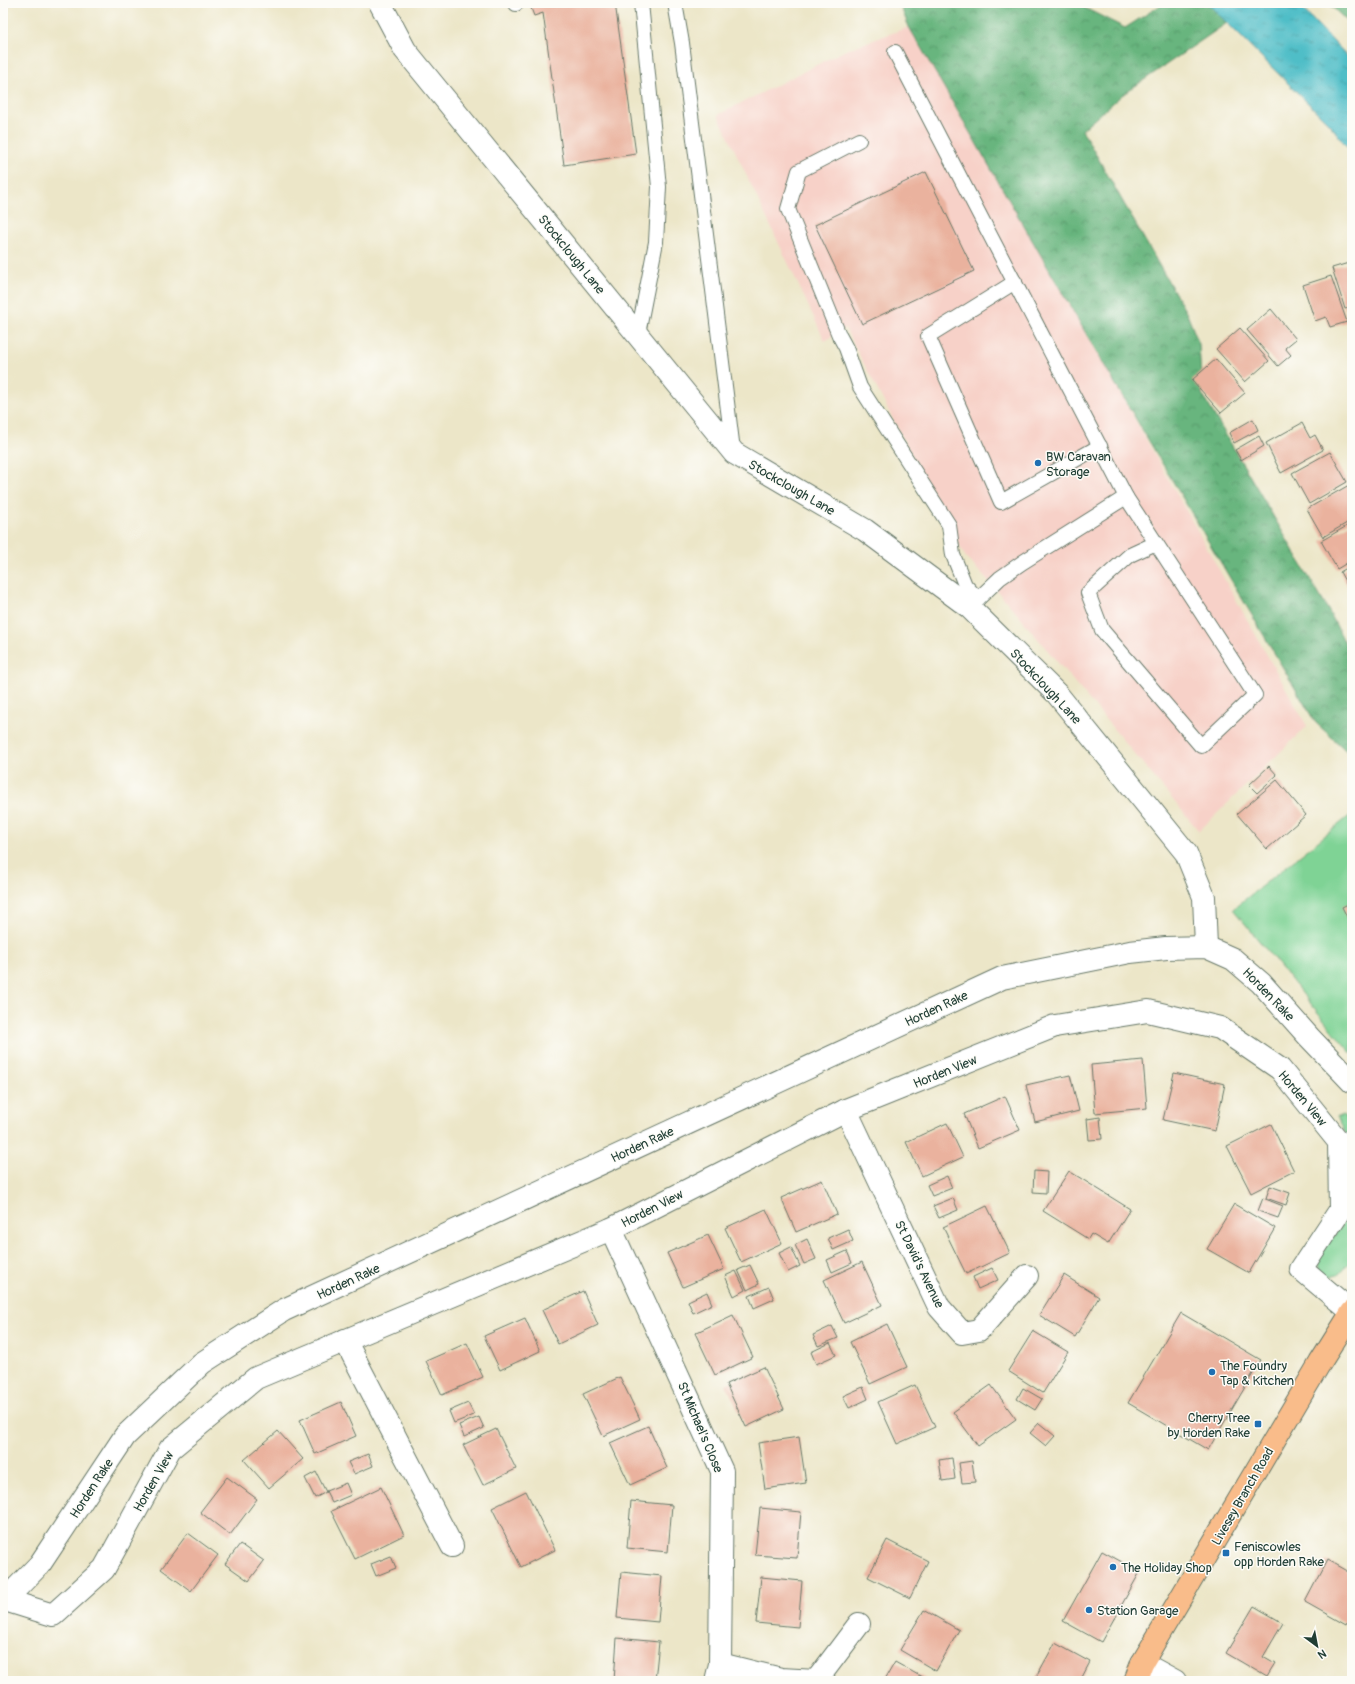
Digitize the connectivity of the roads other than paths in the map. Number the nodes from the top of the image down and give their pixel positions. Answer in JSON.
{"nodes":[{"id":1,"x":380,"y":3,"type":"edge"},
{"id":2,"x":641,"y":3,"type":"edge"},
{"id":3,"x":675,"y":3,"type":"edge"},
{"id":4,"x":895,"y":52,"type":"dead end"},
{"id":5,"x":859,"y":140,"type":"dead end"},
{"id":6,"x":1015,"y":282,"type":"junction"},
{"id":7,"x":638,"y":334,"type":"junction"},
{"id":8,"x":1100,"y":446,"type":"junction"},
{"id":9,"x":734,"y":453,"type":"junction"},
{"id":10,"x":1126,"y":497,"type":"junction"},
{"id":11,"x":1156,"y":543,"type":"junction"},
{"id":12,"x":974,"y":603,"type":"junction"},
{"id":13,"x":1206,"y":948,"type":"junction"},
{"id":14,"x":1352,"y":1082,"type":"edge"},
{"id":15,"x":846,"y":1110,"type":"junction"},
{"id":16,"x":611,"y":1229,"type":"junction"},
{"id":17,"x":1027,"y":1276,"type":"dead end"},
{"id":18,"x":1352,"y":1312,"type":"edge"},
{"id":19,"x":345,"y":1340,"type":"junction"},
{"id":20,"x":452,"y":1546,"type":"dead end"},
{"id":21,"x":4,"y":1601,"type":"edge"},
{"id":22,"x":859,"y":1624,"type":"dead end"},
{"id":23,"x":1138,"y":1672,"type":"edge"},
{"id":24,"x":718,"y":1673,"type":"edge"},
{"id":25,"x":1176,"y":1681,"type":"edge"}],
"edges":[{"from":1,"to":7,"type":"street","name":"Stockclough Lane"},
{"from":2,"to":7,"type":"lane"},
{"from":3,"to":9,"type":"lane"},
{"from":4,"to":6,"type":"lane"},
{"from":5,"to":12,"type":"lane"},
{"from":6,"to":8,"type":"lane"},
{"from":6,"to":8,"type":"lane"},
{"from":7,"to":9,"type":"street","name":"Stockclough Lane"},
{"from":8,"to":10,"type":"lane"},
{"from":9,"to":12,"type":"street","name":"Stockclough Lane"},
{"from":10,"to":11,"type":"lane"},
{"from":10,"to":12,"type":"lane"},
{"from":11,"to":11,"type":"lane"},
{"from":12,"to":13,"type":"street","name":"Stockclough Lane"},
{"from":13,"to":14,"type":"street","name":"Horden Rake"},
{"from":13,"to":21,"type":"street","name":"Horden Rake"},
{"from":15,"to":16,"type":"street","name":"Horden View"},
{"from":15,"to":17,"type":"street","name":"St David's Avenue"},
{"from":15,"to":18,"type":"street","name":"Horden View"},
{"from":16,"to":19,"type":"street","name":"Horden View"},
{"from":16,"to":24,"type":"street","name":"St Michael's Close"},
{"from":18,"to":23,"type":"main road","name":"Livesey Branch Road"},
{"from":19,"to":20,"type":"street"},
{"from":19,"to":21,"type":"street","name":"Horden View"},
{"from":22,"to":24,"type":"street","name":"St Michael's Close"},
{"from":23,"to":25,"type":"street"}]}
